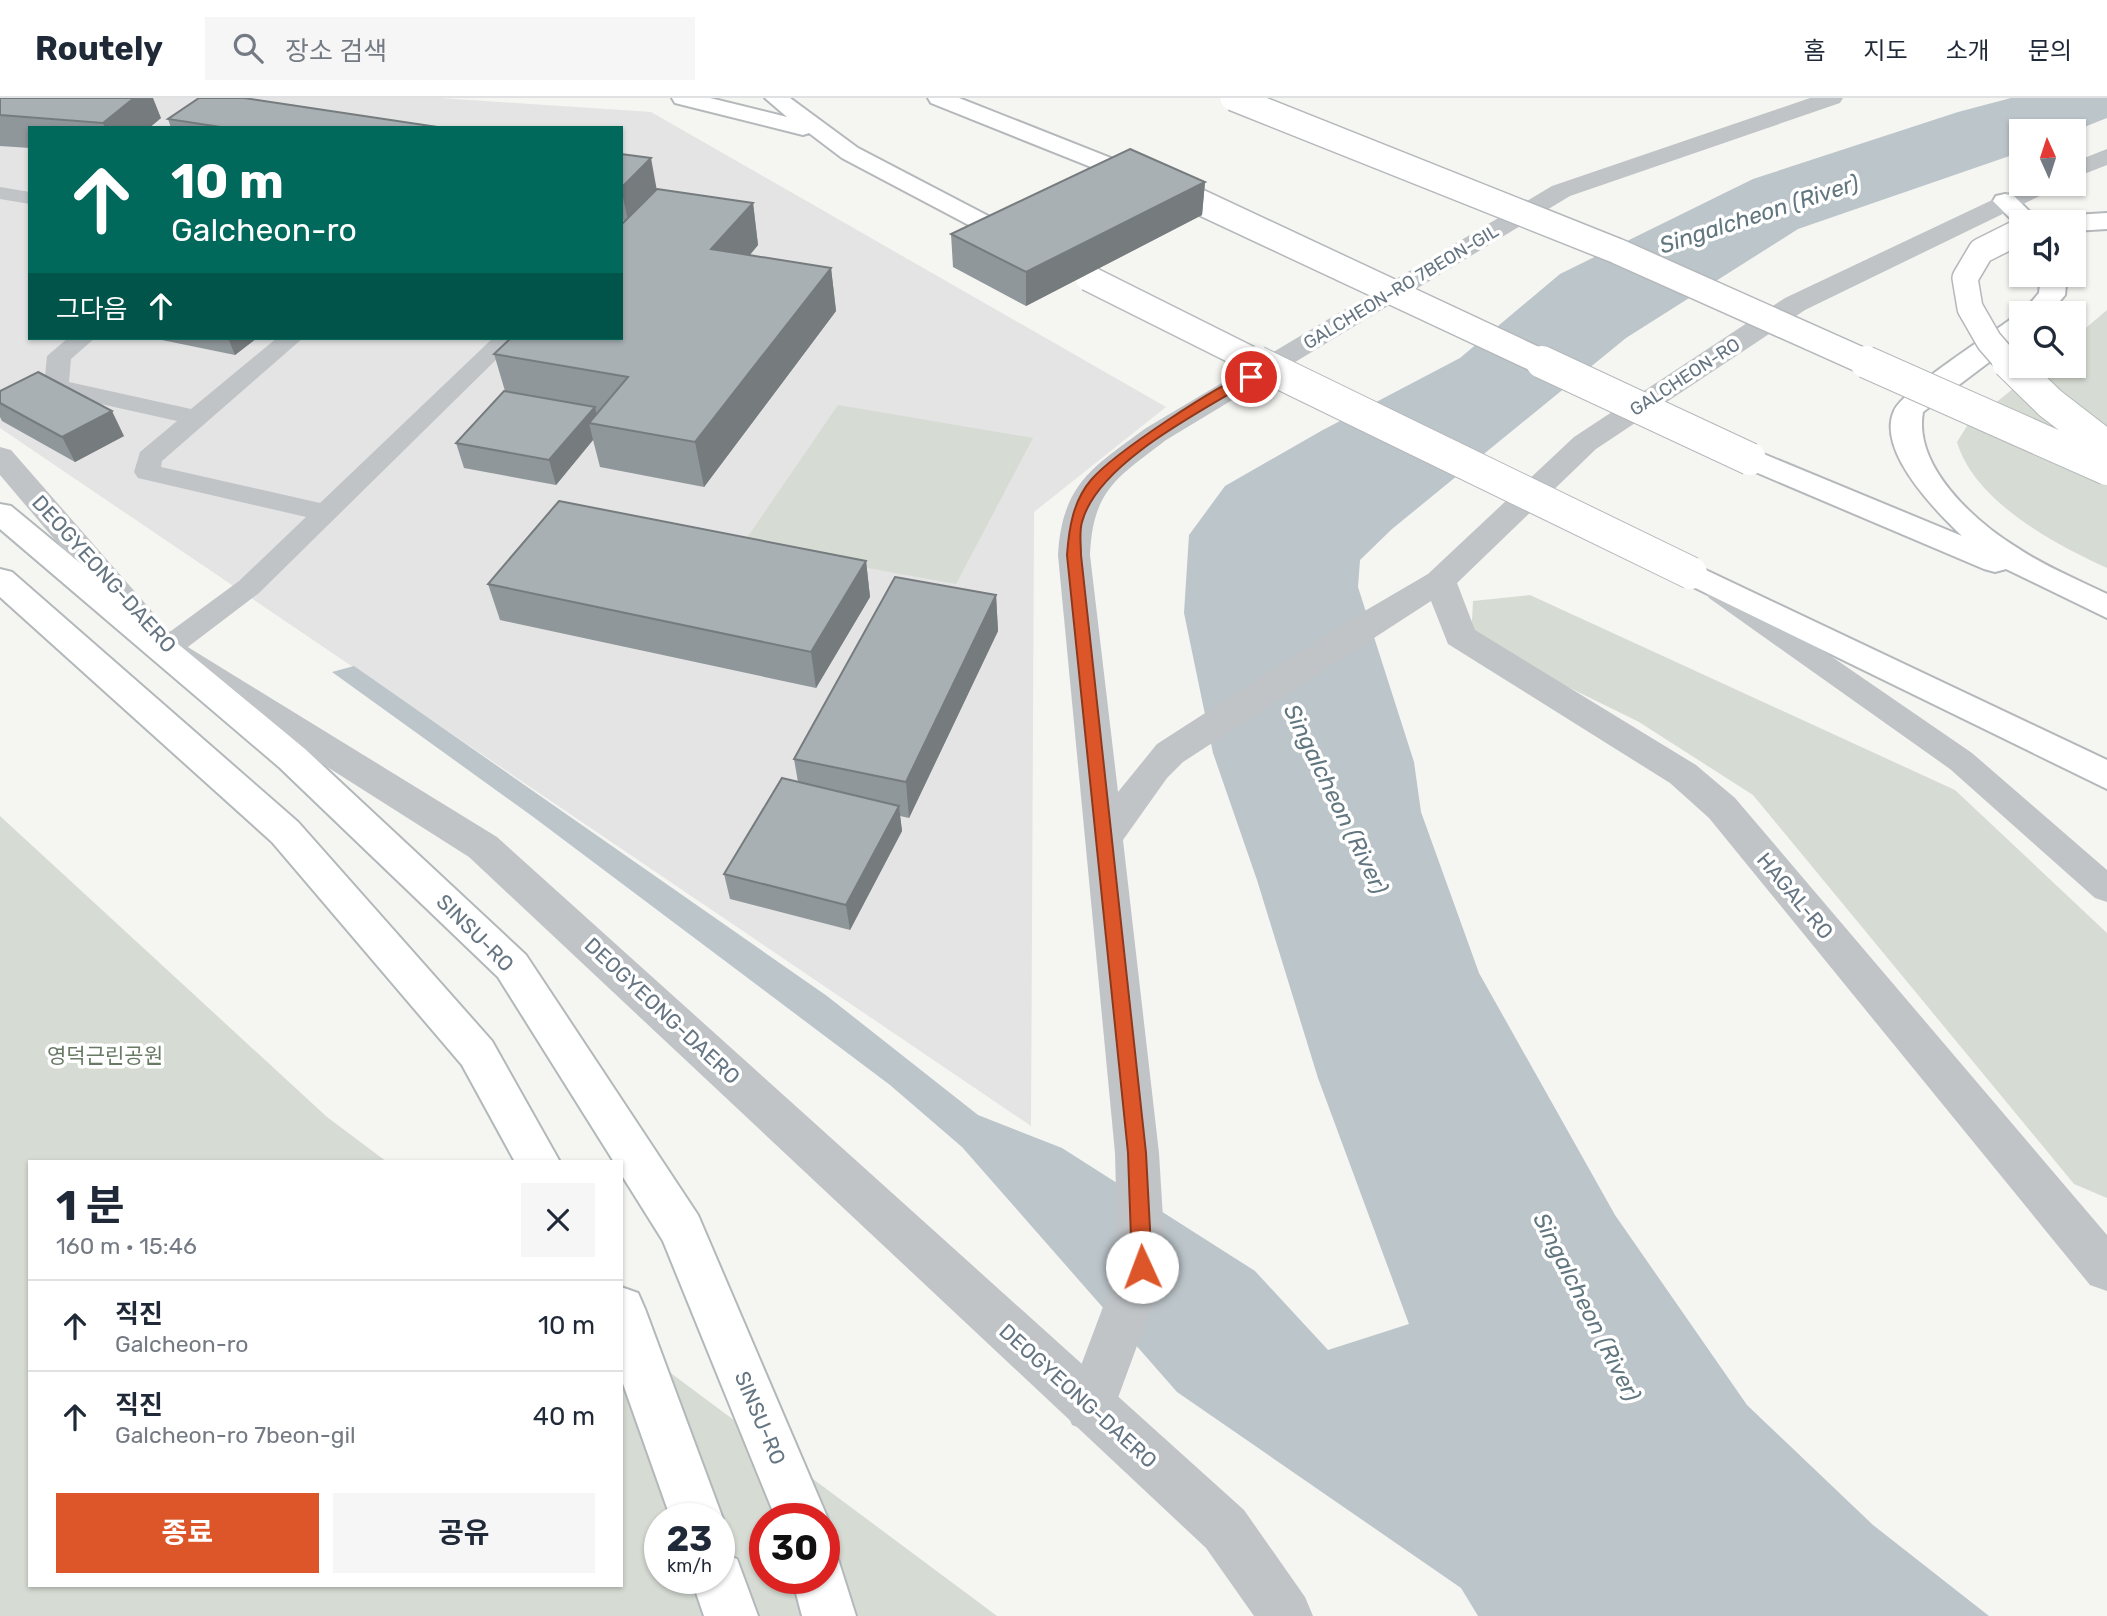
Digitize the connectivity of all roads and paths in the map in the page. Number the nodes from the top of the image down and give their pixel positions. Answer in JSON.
{"nodes":[{"id":1,"x":683,"y":98,"type":"edge"},
{"id":2,"x":776,"y":98,"type":"edge"},
{"id":3,"x":939,"y":98,"type":"edge"},
{"id":4,"x":989,"y":98,"type":"edge"},
{"id":5,"x":1233,"y":98,"type":"edge"},
{"id":6,"x":1832,"y":98,"type":"edge"},
{"id":7,"x":817,"y":131,"type":"junction"},
{"id":8,"x":2107,"y":156,"type":"edge"},
{"id":9,"x":2086,"y":166,"type":"edge"},
{"id":10,"x":0,"y":193,"type":"edge"},
{"id":11,"x":1185,"y":195,"type":"junction"},
{"id":12,"x":2017,"y":196,"type":"edge"},
{"id":13,"x":28,"y":198,"type":"edge"},
{"id":14,"x":2005,"y":201,"type":"junction"},
{"id":15,"x":2015,"y":210,"type":"edge"},
{"id":16,"x":2107,"y":221,"type":"edge"},
{"id":17,"x":2086,"y":222,"type":"edge"},
{"id":18,"x":1008,"y":236,"type":"edge"},
{"id":19,"x":2009,"y":236,"type":"edge"},
{"id":20,"x":1088,"y":278,"type":"edge"},
{"id":21,"x":2009,"y":334,"type":"edge"},
{"id":22,"x":80,"y":340,"type":"edge"},
{"id":23,"x":289,"y":340,"type":"edge"},
{"id":24,"x":504,"y":340,"type":"edge"},
{"id":25,"x":196,"y":418,"type":"junction"},
{"id":26,"x":2107,"y":447,"type":"edge"},
{"id":27,"x":0,"y":456,"type":"edge"},
{"id":28,"x":2107,"y":469,"type":"edge"},
{"id":29,"x":0,"y":513,"type":"edge"},
{"id":30,"x":326,"y":513,"type":"junction"},
{"id":31,"x":1691,"y":573,"type":"junction"},
{"id":32,"x":0,"y":579,"type":"edge"},
{"id":33,"x":1440,"y":581,"type":"junction"},
{"id":34,"x":2107,"y":607,"type":"edge"},
{"id":35,"x":166,"y":649,"type":"junction"},
{"id":36,"x":2107,"y":749,"type":"edge"},
{"id":37,"x":2107,"y":776,"type":"edge"},
{"id":38,"x":1105,"y":837,"type":"junction"},
{"id":39,"x":2107,"y":889,"type":"edge"},
{"id":40,"x":537,"y":1160,"type":"edge"},
{"id":41,"x":2107,"y":1270,"type":"edge"},
{"id":42,"x":623,"y":1316,"type":"edge"},
{"id":43,"x":1090,"y":1408,"type":"junction"},
{"id":44,"x":691,"y":1503,"type":"edge"},
{"id":45,"x":795,"y":1503,"type":"edge"},
{"id":46,"x":723,"y":1594,"type":"edge"},
{"id":47,"x":823,"y":1594,"type":"edge"},
{"id":48,"x":731,"y":1616,"type":"edge"},
{"id":49,"x":829,"y":1616,"type":"edge"},
{"id":50,"x":1286,"y":1616,"type":"edge"}],
"edges":[{"from":1,"to":7,"type":"main road"},
{"from":2,"to":7,"type":"main road"},
{"from":3,"to":11,"type":"main road"},
{"from":4,"to":11,"type":"main road"},
{"from":5,"to":28,"type":"main road","bridge":true},
{"from":6,"to":38,"type":"street","name":"GALCHEON-RO 7BEON-GIL"},
{"from":7,"to":18,"type":"main road"},
{"from":8,"to":9,"type":"street"},
{"from":10,"to":13,"type":"lane"},
{"from":11,"to":34,"type":"main road","bridge":true},
{"from":12,"to":14,"type":"street","name":"GALCHEON-RO"},
{"from":14,"to":15,"type":"main road"},
{"from":14,"to":33,"type":"street","name":"GALCHEON-RO"},
{"from":16,"to":17,"type":"main road"},
{"from":19,"to":26,"type":"main road","bridge":true},
{"from":20,"to":31,"type":"main road","bridge":true},
{"from":21,"to":34,"type":"main road"},
{"from":22,"to":25,"type":"lane"},
{"from":23,"to":25,"type":"lane"},
{"from":24,"to":30,"type":"lane"},
{"from":25,"to":30,"type":"lane"},
{"from":27,"to":35,"type":"street","name":"DEOGYEONG-DAERO"},
{"from":29,"to":45,"type":"main road","name":"SINSU-RO"},
{"from":30,"to":35,"type":"lane"},
{"from":31,"to":36,"type":"main road"},
{"from":31,"to":37,"type":"main road"},
{"from":31,"to":39,"type":"lane"},
{"from":32,"to":40,"type":"main road"},
{"from":33,"to":38,"type":"street","name":"GALCHEON-RO"},
{"from":33,"to":41,"type":"street","name":"HAGAL-RO"},
{"from":35,"to":43,"type":"street","name":"DEOGYEONG-DAERO"},
{"from":38,"to":43,"type":"street"},
{"from":42,"to":44,"type":"main road"},
{"from":43,"to":50,"type":"street","name":"DEOGYEONG-DAERO"},
{"from":46,"to":48,"type":"main road"},
{"from":47,"to":49,"type":"main road"}]}
